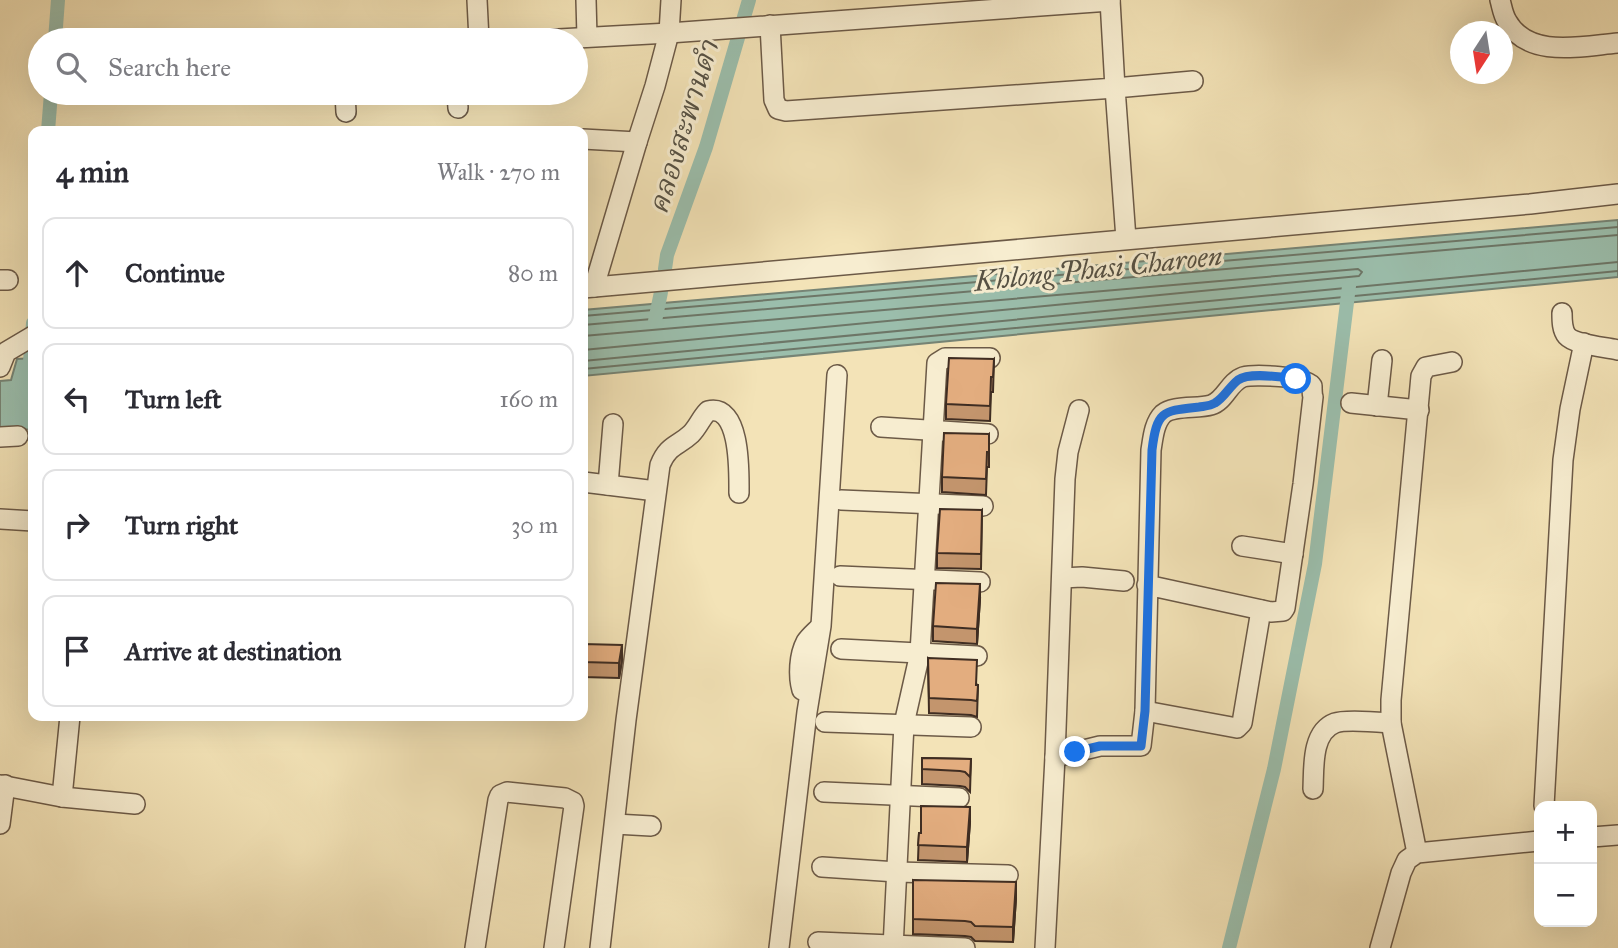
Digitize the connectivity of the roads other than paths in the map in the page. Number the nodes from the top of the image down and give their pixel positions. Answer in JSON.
{"nodes":[{"id":1,"x":477,"y":0,"type":"edge"},
{"id":2,"x":586,"y":0,"type":"edge"},
{"id":3,"x":671,"y":0,"type":"edge"},
{"id":4,"x":1110,"y":0,"type":"edge"},
{"id":5,"x":1500,"y":0,"type":"edge"},
{"id":6,"x":761,"y":26,"type":"junction"},
{"id":7,"x":478,"y":28,"type":"edge"},
{"id":8,"x":587,"y":28,"type":"edge"},
{"id":9,"x":669,"y":33,"type":"junction"},
{"id":10,"x":588,"y":37,"type":"edge"},
{"id":11,"x":1618,"y":43,"type":"edge"},
{"id":12,"x":1192,"y":81,"type":"dead end"},
{"id":13,"x":1115,"y":88,"type":"junction"},
{"id":14,"x":588,"y":139,"type":"edge"},
{"id":15,"x":637,"y":142,"type":"junction"},
{"id":16,"x":1618,"y":194,"type":"edge"},
{"id":17,"x":1126,"y":239,"type":"junction"},
{"id":18,"x":588,"y":287,"type":"edge"},
{"id":19,"x":1562,"y":313,"type":"dead end"},
{"id":20,"x":28,"y":339,"type":"edge"},
{"id":21,"x":1584,"y":343,"type":"junction"},
{"id":22,"x":1618,"y":350,"type":"edge"},
{"id":23,"x":990,"y":358,"type":"edge"},
{"id":24,"x":1382,"y":360,"type":"dead end"},
{"id":25,"x":1452,"y":362,"type":"dead end"},
{"id":26,"x":0,"y":367,"type":"edge"},
{"id":27,"x":837,"y":375,"type":"dead end"},
{"id":28,"x":1351,"y":403,"type":"dead end"},
{"id":29,"x":1377,"y":406,"type":"junction"},
{"id":30,"x":1079,"y":410,"type":"dead end"},
{"id":31,"x":1419,"y":410,"type":"junction"},
{"id":32,"x":613,"y":424,"type":"dead end"},
{"id":33,"x":881,"y":427,"type":"dead end"},
{"id":34,"x":932,"y":431,"type":"junction"},
{"id":35,"x":988,"y":434,"type":"edge"},
{"id":36,"x":588,"y":483,"type":"edge"},
{"id":37,"x":608,"y":485,"type":"junction"},
{"id":38,"x":656,"y":491,"type":"junction"},
{"id":39,"x":739,"y":493,"type":"dead end"},
{"id":40,"x":841,"y":500,"type":"dead end"},
{"id":41,"x":928,"y":504,"type":"junction"},
{"id":42,"x":983,"y":506,"type":"dead end"},
{"id":43,"x":0,"y":519,"type":"edge"},
{"id":44,"x":28,"y":521,"type":"edge"},
{"id":45,"x":1242,"y":546,"type":"dead end"},
{"id":46,"x":1293,"y":554,"type":"junction"},
{"id":47,"x":840,"y":576,"type":"dead end"},
{"id":48,"x":1062,"y":578,"type":"junction"},
{"id":49,"x":924,"y":579,"type":"junction"},
{"id":50,"x":1124,"y":581,"type":"dead end"},
{"id":51,"x":980,"y":582,"type":"edge"},
{"id":52,"x":1147,"y":585,"type":"junction"},
{"id":53,"x":1261,"y":610,"type":"junction"},
{"id":54,"x":841,"y":649,"type":"dead end"},
{"id":55,"x":920,"y":653,"type":"junction"},
{"id":56,"x":977,"y":656,"type":"dead end"},
{"id":57,"x":1145,"y":711,"type":"junction"},
{"id":58,"x":70,"y":721,"type":"edge"},
{"id":59,"x":825,"y":722,"type":"dead end"},
{"id":60,"x":1391,"y":723,"type":"junction"},
{"id":61,"x":904,"y":724,"type":"junction"},
{"id":62,"x":971,"y":727,"type":"dead end"},
{"id":63,"x":1055,"y":757,"type":"junction"},
{"id":64,"x":3,"y":785,"type":"edge"},
{"id":65,"x":1312,"y":789,"type":"dead end"},
{"id":66,"x":824,"y":792,"type":"dead end"},
{"id":67,"x":62,"y":797,"type":"junction"},
{"id":68,"x":901,"y":797,"type":"junction"},
{"id":69,"x":959,"y":798,"type":"dead end"},
{"id":70,"x":1545,"y":801,"type":"edge"},
{"id":71,"x":135,"y":804,"type":"dead end"},
{"id":72,"x":0,"y":824,"type":"edge"},
{"id":73,"x":614,"y":824,"type":"junction"},
{"id":74,"x":651,"y":826,"type":"dead end"},
{"id":75,"x":1618,"y":835,"type":"edge"},
{"id":76,"x":1597,"y":837,"type":"edge"},
{"id":77,"x":1534,"y":841,"type":"edge"},
{"id":78,"x":1417,"y":853,"type":"junction"},
{"id":79,"x":822,"y":867,"type":"dead end"},
{"id":80,"x":897,"y":872,"type":"junction"},
{"id":81,"x":1008,"y":875,"type":"dead end"},
{"id":82,"x":818,"y":942,"type":"dead end"},
{"id":83,"x":893,"y":946,"type":"edge"},
{"id":84,"x":475,"y":948,"type":"edge"},
{"id":85,"x":554,"y":948,"type":"edge"},
{"id":86,"x":600,"y":948,"type":"edge"},
{"id":87,"x":779,"y":948,"type":"edge"},
{"id":88,"x":965,"y":948,"type":"edge"},
{"id":89,"x":1045,"y":948,"type":"edge"},
{"id":90,"x":1380,"y":948,"type":"edge"}],
"edges":[{"from":1,"to":7,"type":"street"},
{"from":2,"to":8,"type":"street"},
{"from":3,"to":9,"type":"street"},
{"from":4,"to":6,"type":"street"},
{"from":4,"to":13,"type":"street"},
{"from":5,"to":11,"type":"street"},
{"from":6,"to":9,"type":"street"},
{"from":6,"to":13,"type":"street"},
{"from":9,"to":10,"type":"street"},
{"from":9,"to":15,"type":"street"},
{"from":12,"to":13,"type":"street"},
{"from":13,"to":17,"type":"street"},
{"from":14,"to":15,"type":"street"},
{"from":15,"to":18,"type":"street"},
{"from":16,"to":17,"type":"street"},
{"from":17,"to":18,"type":"street"},
{"from":19,"to":21,"type":"street"},
{"from":20,"to":26,"type":"street"},
{"from":21,"to":22,"type":"street"},
{"from":21,"to":70,"type":"street"},
{"from":23,"to":34,"type":"street"},
{"from":24,"to":29,"type":"street"},
{"from":25,"to":31,"type":"street"},
{"from":27,"to":87,"type":"street"},
{"from":28,"to":29,"type":"street"},
{"from":29,"to":31,"type":"street"},
{"from":30,"to":48,"type":"street"},
{"from":31,"to":60,"type":"street"},
{"from":32,"to":37,"type":"street"},
{"from":33,"to":34,"type":"street"},
{"from":34,"to":35,"type":"street"},
{"from":34,"to":41,"type":"street"},
{"from":36,"to":37,"type":"street"},
{"from":37,"to":38,"type":"street"},
{"from":38,"to":39,"type":"street"},
{"from":38,"to":73,"type":"street"},
{"from":40,"to":41,"type":"street"},
{"from":41,"to":42,"type":"street"},
{"from":41,"to":49,"type":"street"},
{"from":43,"to":44,"type":"street"},
{"from":45,"to":46,"type":"street"},
{"from":46,"to":52,"type":"street"},
{"from":46,"to":53,"type":"street"},
{"from":47,"to":49,"type":"street"},
{"from":48,"to":50,"type":"street"},
{"from":48,"to":63,"type":"street"},
{"from":49,"to":51,"type":"street"},
{"from":49,"to":55,"type":"street"},
{"from":52,"to":53,"type":"street"},
{"from":52,"to":57,"type":"street"},
{"from":53,"to":57,"type":"street"},
{"from":54,"to":55,"type":"street"},
{"from":55,"to":56,"type":"street"},
{"from":55,"to":61,"type":"street"},
{"from":57,"to":63,"type":"street"},
{"from":58,"to":67,"type":"street"},
{"from":59,"to":61,"type":"street"},
{"from":60,"to":65,"type":"street"},
{"from":60,"to":78,"type":"street"},
{"from":61,"to":62,"type":"street"},
{"from":61,"to":68,"type":"street"},
{"from":63,"to":89,"type":"street"},
{"from":64,"to":67,"type":"street"},
{"from":64,"to":72,"type":"street"},
{"from":66,"to":68,"type":"street"},
{"from":67,"to":71,"type":"street"},
{"from":68,"to":69,"type":"street"},
{"from":68,"to":80,"type":"street"},
{"from":73,"to":74,"type":"street"},
{"from":73,"to":86,"type":"street"},
{"from":75,"to":76,"type":"street"},
{"from":77,"to":78,"type":"street"},
{"from":78,"to":90,"type":"street"},
{"from":79,"to":80,"type":"street"},
{"from":80,"to":81,"type":"street"},
{"from":80,"to":83,"type":"street"},
{"from":82,"to":83,"type":"street"},
{"from":83,"to":88,"type":"street"},
{"from":84,"to":85,"type":"street"}]}
